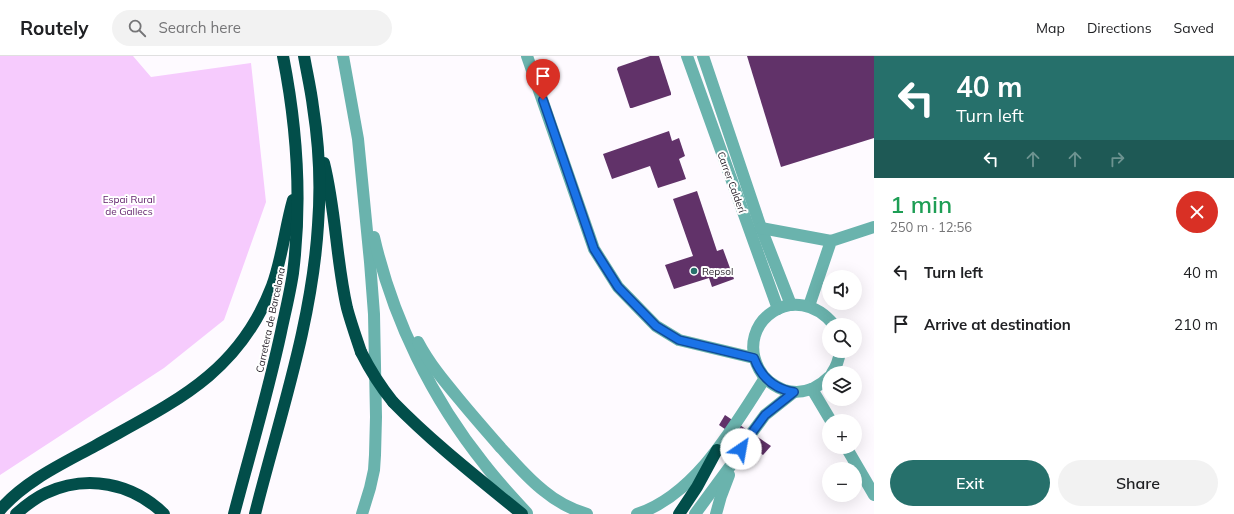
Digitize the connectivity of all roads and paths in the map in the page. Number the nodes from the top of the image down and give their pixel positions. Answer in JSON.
{"nodes":[{"id":1,"x":283,"y":56,"type":"edge"},
{"id":2,"x":304,"y":56,"type":"edge"},
{"id":3,"x":343,"y":56,"type":"edge"},
{"id":4,"x":527,"y":56,"type":"edge"},
{"id":5,"x":687,"y":56,"type":"edge"},
{"id":6,"x":703,"y":56,"type":"edge"},
{"id":7,"x":316,"y":141,"type":"junction"},
{"id":8,"x":298,"y":184,"type":"junction"},
{"id":9,"x":363,"y":190,"type":"junction"},
{"id":10,"x":874,"y":227,"type":"edge"},
{"id":11,"x":761,"y":228,"type":"junction"},
{"id":12,"x":830,"y":241,"type":"junction"},
{"id":13,"x":387,"y":284,"type":"junction"},
{"id":14,"x":790,"y":305,"type":"junction"},
{"id":15,"x":809,"y":306,"type":"junction"},
{"id":16,"x":778,"y":309,"type":"junction"},
{"id":17,"x":829,"y":318,"type":"edge"},
{"id":18,"x":754,"y":358,"type":"junction"},
{"id":19,"x":765,"y":378,"type":"junction"},
{"id":20,"x":822,"y":384,"type":"edge"},
{"id":21,"x":812,"y":389,"type":"junction"},
{"id":22,"x":794,"y":392,"type":"junction"},
{"id":23,"x":827,"y":414,"type":"edge"},
{"id":24,"x":717,"y":450,"type":"junction"},
{"id":25,"x":850,"y":454,"type":"edge"},
{"id":26,"x":734,"y":461,"type":"junction"},
{"id":27,"x":874,"y":495,"type":"edge"},
{"id":28,"x":0,"y":510,"type":"edge"},
{"id":29,"x":16,"y":514,"type":"edge"},
{"id":30,"x":164,"y":514,"type":"edge"},
{"id":31,"x":234,"y":514,"type":"edge"},
{"id":32,"x":255,"y":514,"type":"edge"},
{"id":33,"x":362,"y":514,"type":"edge"},
{"id":34,"x":522,"y":514,"type":"edge"},
{"id":35,"x":528,"y":514,"type":"edge"},
{"id":36,"x":587,"y":514,"type":"edge"},
{"id":37,"x":637,"y":514,"type":"edge"},
{"id":38,"x":679,"y":514,"type":"edge"},
{"id":39,"x":695,"y":514,"type":"edge"},
{"id":40,"x":716,"y":514,"type":"edge"}],
"edges":[{"from":1,"to":8,"type":"highway","name":"Carretera de Barcelona"},
{"from":2,"to":7,"type":"highway"},
{"from":3,"to":9,"type":"street"},
{"from":4,"to":18,"type":"street"},
{"from":5,"to":16,"type":"street","name":"Carrer Calderí"},
{"from":6,"to":11,"type":"street","name":"Carrer Calderí"},
{"from":7,"to":32,"type":"highway"},
{"from":7,"to":34,"type":"highway","bridge":true},
{"from":8,"to":28,"type":"highway"},
{"from":8,"to":31,"type":"highway","name":"Carretera de Barcelona"},
{"from":9,"to":13,"type":"street"},
{"from":9,"to":33,"type":"street"},
{"from":10,"to":12,"type":"street"},
{"from":11,"to":12,"type":"street"},
{"from":11,"to":14,"type":"street","name":"Carrer Calderí"},
{"from":12,"to":15,"type":"street"},
{"from":13,"to":35,"type":"street"},
{"from":13,"to":36,"type":"street"},
{"from":14,"to":15,"type":"street"},
{"from":14,"to":16,"type":"street"},
{"from":15,"to":17,"type":"street"},
{"from":16,"to":18,"type":"street"},
{"from":18,"to":19,"type":"street"},
{"from":19,"to":22,"type":"street"},
{"from":19,"to":24,"type":"street"},
{"from":20,"to":21,"type":"street"},
{"from":21,"to":22,"type":"street"},
{"from":21,"to":23,"type":"street"},
{"from":22,"to":26,"type":"street"},
{"from":24,"to":37,"type":"street"},
{"from":24,"to":38,"type":"highway"},
{"from":25,"to":27,"type":"street"},
{"from":26,"to":39,"type":"street"},
{"from":26,"to":40,"type":"street"},
{"from":29,"to":30,"type":"highway"}]}
